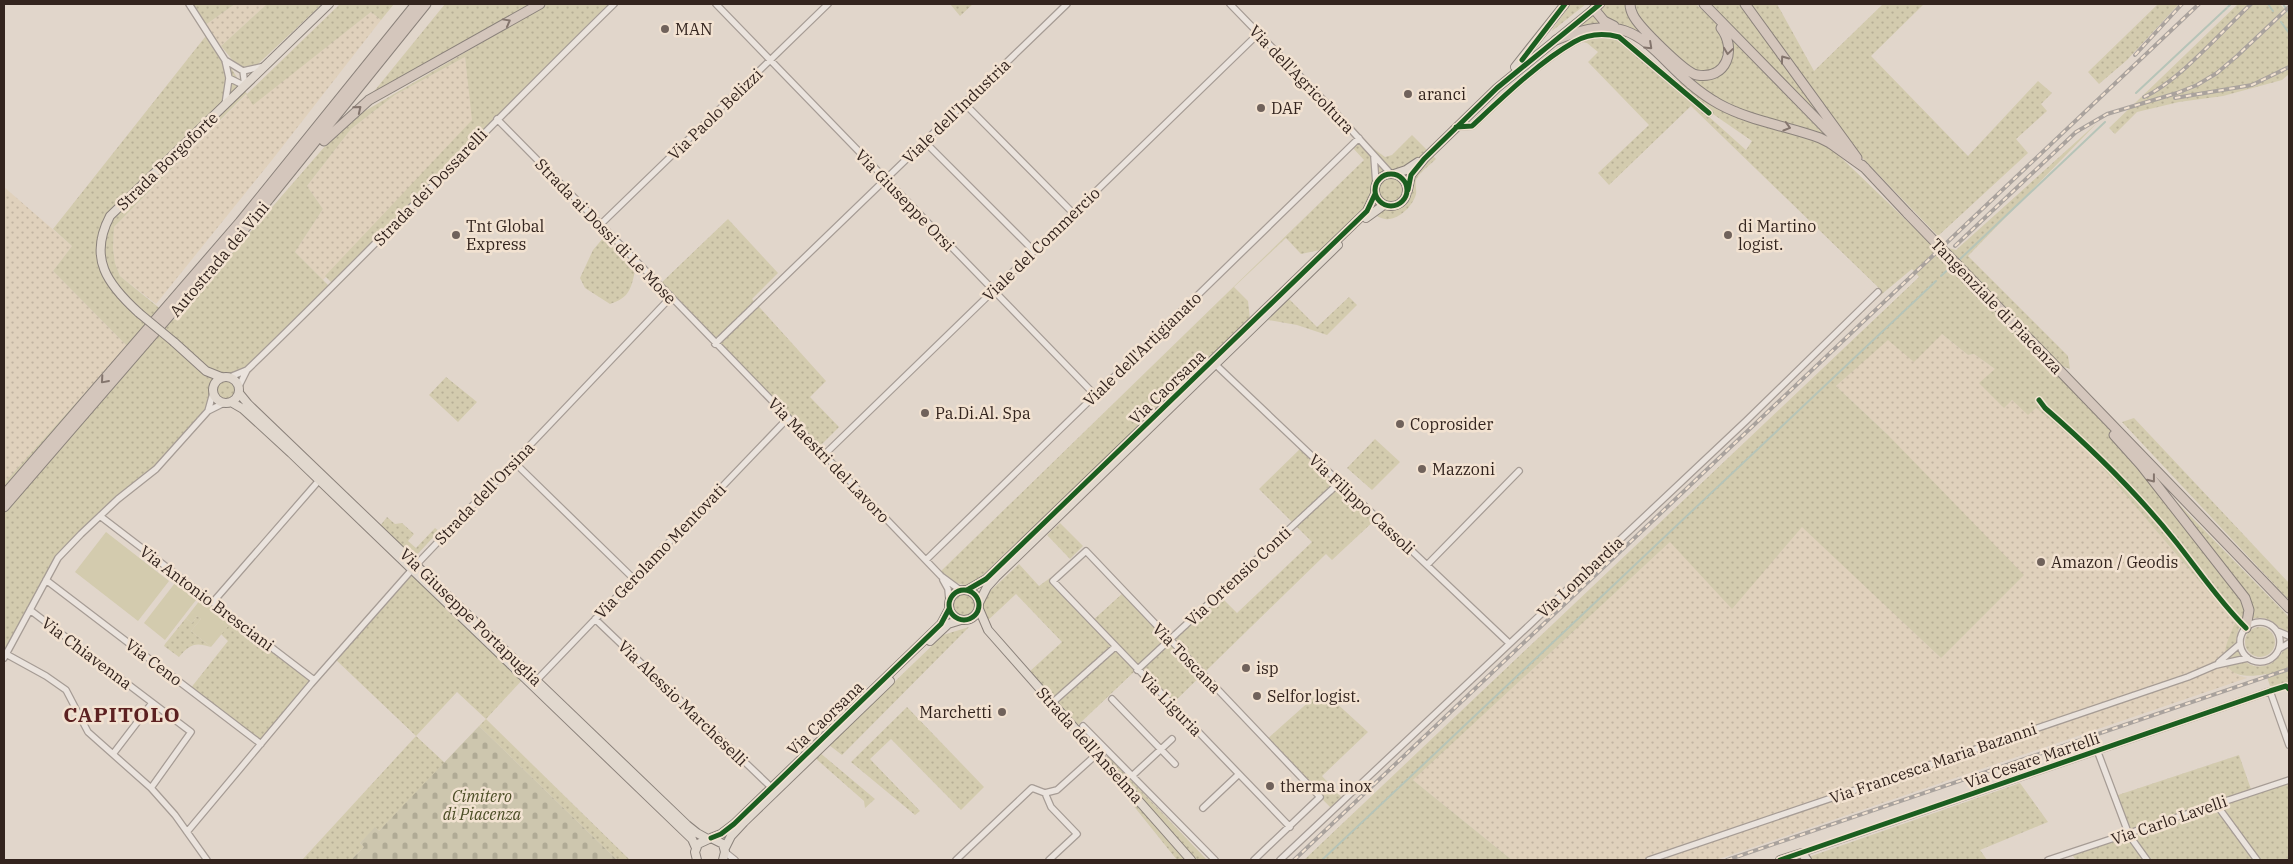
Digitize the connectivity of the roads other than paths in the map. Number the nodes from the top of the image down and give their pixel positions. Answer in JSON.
{"nodes":[{"id":1,"x":190,"y":4,"type":"edge"},
{"id":2,"x":329,"y":4,"type":"edge"},
{"id":3,"x":426,"y":4,"type":"edge"},
{"id":4,"x":540,"y":4,"type":"edge"},
{"id":5,"x":614,"y":4,"type":"edge"},
{"id":6,"x":716,"y":4,"type":"edge"},
{"id":7,"x":828,"y":4,"type":"edge"},
{"id":8,"x":1067,"y":4,"type":"edge"},
{"id":9,"x":1230,"y":4,"type":"edge"},
{"id":10,"x":1561,"y":4,"type":"edge"},
{"id":11,"x":1566,"y":4,"type":"edge"},
{"id":12,"x":1630,"y":4,"type":"edge"},
{"id":13,"x":1745,"y":4,"type":"edge"},
{"id":14,"x":415,"y":5,"type":"edge"},
{"id":15,"x":1595,"y":5,"type":"edge"},
{"id":16,"x":1706,"y":6,"type":"edge"},
{"id":17,"x":1549,"y":26,"type":"junction"},
{"id":18,"x":1622,"y":29,"type":"junction"},
{"id":19,"x":1259,"y":33,"type":"junction"},
{"id":20,"x":1556,"y":40,"type":"junction"},
{"id":21,"x":225,"y":60,"type":"junction"},
{"id":22,"x":770,"y":60,"type":"junction"},
{"id":23,"x":266,"y":66,"type":"junction"},
{"id":24,"x":242,"y":71,"type":"junction"},
{"id":25,"x":229,"y":78,"type":"junction"},
{"id":26,"x":245,"y":86,"type":"junction"},
{"id":27,"x":1497,"y":88,"type":"junction"},
{"id":28,"x":964,"y":103,"type":"junction"},
{"id":29,"x":224,"y":106,"type":"junction"},
{"id":30,"x":1708,"y":113,"type":"dead end"},
{"id":31,"x":496,"y":119,"type":"junction"},
{"id":32,"x":1456,"y":127,"type":"junction"},
{"id":33,"x":1359,"y":138,"type":"junction"},
{"id":34,"x":924,"y":142,"type":"junction"},
{"id":35,"x":1374,"y":155,"type":"junction"},
{"id":36,"x":1424,"y":158,"type":"junction"},
{"id":37,"x":1865,"y":168,"type":"junction"},
{"id":38,"x":1393,"y":174,"type":"junction"},
{"id":39,"x":885,"y":180,"type":"junction"},
{"id":40,"x":1376,"y":184,"type":"junction"},
{"id":41,"x":1408,"y":190,"type":"junction"},
{"id":42,"x":1375,"y":194,"type":"junction"},
{"id":43,"x":1384,"y":205,"type":"junction"},
{"id":44,"x":1073,"y":213,"type":"junction"},
{"id":45,"x":252,"y":220,"type":"junction"},
{"id":46,"x":601,"y":224,"type":"junction"},
{"id":47,"x":1034,"y":251,"type":"junction"},
{"id":48,"x":994,"y":290,"type":"junction"},
{"id":49,"x":1878,"y":292,"type":"dead end"},
{"id":50,"x":670,"y":298,"type":"junction"},
{"id":51,"x":715,"y":344,"type":"junction"},
{"id":52,"x":1216,"y":365,"type":"junction"},
{"id":53,"x":247,"y":370,"type":"junction"},
{"id":54,"x":206,"y":371,"type":"junction"},
{"id":55,"x":221,"y":377,"type":"junction"},
{"id":56,"x":230,"y":377,"type":"junction"},
{"id":57,"x":213,"y":389,"type":"junction"},
{"id":58,"x":239,"y":389,"type":"junction"},
{"id":59,"x":1094,"y":395,"type":"junction"},
{"id":60,"x":2089,"y":401,"type":"junction"},
{"id":61,"x":227,"y":403,"type":"junction"},
{"id":62,"x":208,"y":410,"type":"junction"},
{"id":63,"x":788,"y":418,"type":"junction"},
{"id":64,"x":824,"y":455,"type":"junction"},
{"id":65,"x":514,"y":462,"type":"junction"},
{"id":66,"x":1519,"y":471,"type":"dead end"},
{"id":67,"x":321,"y":478,"type":"junction"},
{"id":68,"x":1340,"y":482,"type":"junction"},
{"id":69,"x":4,"y":495,"type":"edge"},
{"id":70,"x":4,"y":507,"type":"edge"},
{"id":71,"x":100,"y":516,"type":"junction"},
{"id":72,"x":926,"y":560,"type":"junction"},
{"id":73,"x":1427,"y":565,"type":"junction"},
{"id":74,"x":414,"y":568,"type":"junction"},
{"id":75,"x":941,"y":576,"type":"junction"},
{"id":76,"x":634,"y":579,"type":"junction"},
{"id":77,"x":46,"y":580,"type":"junction"},
{"id":78,"x":1053,"y":581,"type":"joint"},
{"id":79,"x":964,"y":590,"type":"junction"},
{"id":80,"x":949,"y":600,"type":"junction"},
{"id":81,"x":213,"y":602,"type":"junction"},
{"id":82,"x":979,"y":606,"type":"junction"},
{"id":83,"x":2289,"y":608,"type":"edge"},
{"id":84,"x":949,"y":609,"type":"junction"},
{"id":85,"x":30,"y":610,"type":"junction"},
{"id":86,"x":595,"y":619,"type":"junction"},
{"id":87,"x":965,"y":620,"type":"junction"},
{"id":88,"x":2246,"y":628,"type":"junction"},
{"id":89,"x":988,"y":630,"type":"junction"},
{"id":90,"x":2277,"y":631,"type":"junction"},
{"id":91,"x":2289,"y":636,"type":"edge"},
{"id":92,"x":1169,"y":639,"type":"junction"},
{"id":93,"x":1509,"y":643,"type":"junction"},
{"id":94,"x":2289,"y":643,"type":"edge"},
{"id":95,"x":2240,"y":644,"type":"junction"},
{"id":96,"x":1115,"y":647,"type":"junction"},
{"id":97,"x":2279,"y":649,"type":"junction"},
{"id":98,"x":5,"y":656,"type":"edge"},
{"id":99,"x":2248,"y":658,"type":"junction"},
{"id":100,"x":2216,"y":665,"type":"junction"},
{"id":101,"x":1137,"y":670,"type":"junction"},
{"id":102,"x":314,"y":680,"type":"junction"},
{"id":103,"x":534,"y":683,"type":"junction"},
{"id":104,"x":1112,"y":699,"type":"dead end"},
{"id":105,"x":152,"y":703,"type":"junction"},
{"id":106,"x":1052,"y":703,"type":"junction"},
{"id":107,"x":1083,"y":726,"type":"dead end"},
{"id":108,"x":1172,"y":739,"type":"dead end"},
{"id":109,"x":261,"y":744,"type":"junction"},
{"id":110,"x":2289,"y":745,"type":"edge"},
{"id":111,"x":1160,"y":749,"type":"junction"},
{"id":112,"x":2097,"y":750,"type":"junction"},
{"id":113,"x":113,"y":754,"type":"junction"},
{"id":114,"x":1097,"y":754,"type":"junction"},
{"id":115,"x":1175,"y":764,"type":"dead end"},
{"id":116,"x":1239,"y":774,"type":"junction"},
{"id":117,"x":1132,"y":776,"type":"junction"},
{"id":118,"x":2289,"y":780,"type":"edge"},
{"id":119,"x":151,"y":788,"type":"junction"},
{"id":120,"x":772,"y":788,"type":"junction"},
{"id":121,"x":1045,"y":793,"type":"junction"},
{"id":122,"x":2216,"y":804,"type":"junction"},
{"id":123,"x":1203,"y":808,"type":"dead end"},
{"id":124,"x":1290,"y":827,"type":"junction"},
{"id":125,"x":187,"y":832,"type":"junction"},
{"id":126,"x":2129,"y":835,"type":"junction"},
{"id":127,"x":709,"y":838,"type":"junction"},
{"id":128,"x":696,"y":848,"type":"junction"},
{"id":129,"x":1802,"y":852,"type":"junction"},
{"id":130,"x":725,"y":853,"type":"edge"},
{"id":131,"x":696,"y":859,"type":"edge"},
{"id":132,"x":207,"y":860,"type":"edge"},
{"id":133,"x":735,"y":860,"type":"edge"},
{"id":134,"x":956,"y":860,"type":"edge"},
{"id":135,"x":1049,"y":860,"type":"edge"},
{"id":136,"x":1191,"y":860,"type":"edge"},
{"id":137,"x":1215,"y":860,"type":"edge"},
{"id":138,"x":1254,"y":860,"type":"edge"},
{"id":139,"x":1280,"y":860,"type":"edge"},
{"id":140,"x":1649,"y":860,"type":"edge"},
{"id":141,"x":1780,"y":860,"type":"edge"},
{"id":142,"x":1807,"y":860,"type":"edge"},
{"id":143,"x":2048,"y":860,"type":"edge"},
{"id":144,"x":2146,"y":860,"type":"edge"},
{"id":145,"x":2256,"y":860,"type":"edge"}],
"edges":[{"from":1,"to":21,"type":"street"},
{"from":2,"to":23,"type":"main road","name":"Strada Borgoforte"},
{"from":3,"to":45,"type":"highway","name":"Autostrada dei Vini"},
{"from":45,"to":4,"type":"highway","one_way":true},
{"from":5,"to":31,"type":"street","name":"Strada dei Dossarelli"},
{"from":6,"to":22,"type":"street","name":"Via Giuseppe Orsi"},
{"from":7,"to":22,"type":"street","name":"Via Paolo Belizzi"},
{"from":8,"to":28,"type":"street","name":"Viale dell'Industria"},
{"from":9,"to":19,"type":"street","name":"Via dell'Agricoltura"},
{"from":10,"to":17,"type":"main road"},
{"from":11,"to":17,"type":"main road"},
{"from":16,"to":12,"type":"highway","one_way":true},
{"from":37,"to":13,"type":"highway","one_way":true},
{"from":14,"to":69,"type":"highway","name":"Autostrada dei Vini","one_way":true},
{"from":15,"to":18,"type":"highway"},
{"from":15,"to":20,"type":"main road"},
{"from":16,"to":37,"type":"highway","name":"Tangenziale di Piacenza"},
{"from":17,"to":27,"type":"main road"},
{"from":18,"to":20,"type":"highway"},
{"from":18,"to":37,"type":"highway","one_way":true},
{"from":19,"to":33,"type":"street","name":"Via dell'Agricoltura"},
{"from":19,"to":44,"type":"street","name":"Viale del Commercio"},
{"from":20,"to":27,"type":"main road"},
{"from":21,"to":24,"type":"street"},
{"from":21,"to":25,"type":"street"},
{"from":22,"to":39,"type":"street","name":"Via Giuseppe Orsi"},
{"from":22,"to":46,"type":"street","name":"Via Paolo Belizzi"},
{"from":23,"to":24,"type":"street"},
{"from":23,"to":26,"type":"main road","name":"Strada Borgoforte"},
{"from":24,"to":26,"type":"street"},
{"from":25,"to":26,"type":"street"},
{"from":25,"to":29,"type":"street"},
{"from":26,"to":29,"type":"main road","name":"Strada Borgoforte"},
{"from":27,"to":32,"type":"main road"},
{"from":28,"to":34,"type":"street","name":"Viale dell'Industria"},
{"from":28,"to":44,"type":"street"},
{"from":29,"to":54,"type":"main road","name":"Strada Borgoforte","bridge":true},
{"from":30,"to":32,"type":"street"},
{"from":31,"to":46,"type":"street","name":"Strada ai Dossi di Le Mose"},
{"from":31,"to":53,"type":"street","name":"Strada dei Dossarelli"},
{"from":32,"to":36,"type":"main road"},
{"from":33,"to":35,"type":"street","name":"Via dell'Agricoltura"},
{"from":33,"to":59,"type":"street","name":"Viale dell'Artigianato"},
{"from":34,"to":39,"type":"street","name":"Viale dell'Industria"},
{"from":34,"to":47,"type":"street"},
{"from":35,"to":38,"type":"street","name":"Via dell'Agricoltura"},
{"from":35,"to":40,"type":"street"},
{"from":36,"to":38,"type":"main road"},
{"from":36,"to":41,"type":"main road"},
{"from":37,"to":60,"type":"highway","name":"Tangenziale di Piacenza","bridge":true},
{"from":38,"to":40,"type":"main road"},
{"from":38,"to":41,"type":"main road"},
{"from":39,"to":48,"type":"street","name":"Via Giuseppe Orsi"},
{"from":39,"to":51,"type":"street","name":"Viale dell'Industria"},
{"from":40,"to":42,"type":"main road"},
{"from":41,"to":43,"type":"main road"},
{"from":42,"to":43,"type":"main road"},
{"from":42,"to":79,"type":"main road","name":"Via Caorsana"},
{"from":43,"to":52,"type":"main road","name":"Via Caorsana"},
{"from":44,"to":47,"type":"street","name":"Viale del Commercio"},
{"from":45,"to":70,"type":"highway","name":"Autostrada dei Vini"},
{"from":46,"to":50,"type":"street","name":"Strada ai Dossi di Le Mose"},
{"from":47,"to":48,"type":"street","name":"Viale del Commercio"},
{"from":48,"to":59,"type":"street","name":"Via Giuseppe Orsi"},
{"from":48,"to":64,"type":"street","name":"Viale del Commercio"},
{"from":49,"to":93,"type":"street","name":"Via Lombardia"},
{"from":50,"to":51,"type":"street","name":"Strada ai Dossi di Le Mose"},
{"from":50,"to":65,"type":"street","name":"Strada dell'Orsina"},
{"from":51,"to":63,"type":"street","name":"Via Maestri del Lavoro"},
{"from":52,"to":68,"type":"street","name":"Via Filippo Cassoli"},
{"from":52,"to":82,"type":"main road","name":"Via Caorsana"},
{"from":53,"to":56,"type":"street","name":"Strada dei Dossarelli"},
{"from":53,"to":58,"type":"street","name":"Strada dei Dossarelli"},
{"from":54,"to":55,"type":"main road"},
{"from":54,"to":57,"type":"main road"},
{"from":55,"to":56,"type":"main road"},
{"from":55,"to":57,"type":"main road"},
{"from":56,"to":58,"type":"main road"},
{"from":57,"to":61,"type":"main road"},
{"from":57,"to":62,"type":"street"},
{"from":58,"to":61,"type":"main road"},
{"from":58,"to":67,"type":"main road","name":"Via Giuseppe Portapuglia"},
{"from":59,"to":72,"type":"street","name":"Viale dell'Artigianato"},
{"from":60,"to":83,"type":"highway","name":"Tangenziale di Piacenza"},
{"from":60,"to":88,"type":"highway","one_way":true},
{"from":61,"to":62,"type":"street"},
{"from":61,"to":67,"type":"main road","name":"Via Giuseppe Portapuglia"},
{"from":62,"to":71,"type":"street"},
{"from":63,"to":64,"type":"street","name":"Via Maestri del Lavoro"},
{"from":63,"to":76,"type":"street","name":"Via Gerolamo Mentovati"},
{"from":64,"to":72,"type":"street","name":"Via Maestri del Lavoro"},
{"from":65,"to":74,"type":"street","name":"Strada dell'Orsina"},
{"from":65,"to":76,"type":"street"},
{"from":66,"to":73,"type":"street"},
{"from":67,"to":74,"type":"main road","name":"Via Giuseppe Portapuglia"},
{"from":67,"to":81,"type":"street"},
{"from":68,"to":73,"type":"street","name":"Via Filippo Cassoli"},
{"from":68,"to":92,"type":"street","name":"Via Ortensio Conti"},
{"from":71,"to":77,"type":"street"},
{"from":71,"to":81,"type":"street","name":"Via Antonio Bresciani"},
{"from":72,"to":75,"type":"street","name":"Via Maestri del Lavoro"},
{"from":73,"to":93,"type":"street","name":"Via Filippo Cassoli"},
{"from":74,"to":102,"type":"street","name":"Strada dell'Orsina"},
{"from":74,"to":103,"type":"main road","name":"Via Giuseppe Portapuglia"},
{"from":75,"to":79,"type":"street","name":"Via Maestri del Lavoro"},
{"from":75,"to":80,"type":"street","name":"Via Maestri del Lavoro"},
{"from":76,"to":86,"type":"street","name":"Via Gerolamo Mentovati"},
{"from":77,"to":85,"type":"street"},
{"from":77,"to":109,"type":"street","name":"Via Ceno"},
{"from":78,"to":92,"type":"street","name":"Via Toscana"},
{"from":78,"to":96,"type":"street","name":"Via Liguria"},
{"from":79,"to":80,"type":"main road"},
{"from":79,"to":82,"type":"main road"},
{"from":80,"to":84,"type":"main road"},
{"from":81,"to":102,"type":"street","name":"Via Antonio Bresciani"},
{"from":82,"to":87,"type":"main road"},
{"from":82,"to":89,"type":"main road","name":"Strada dell'Anselma"},
{"from":84,"to":87,"type":"main road"},
{"from":84,"to":120,"type":"main road","name":"Via Caorsana"},
{"from":85,"to":98,"type":"street"},
{"from":85,"to":105,"type":"street","name":"Via Chiavenna"},
{"from":86,"to":103,"type":"street","name":"Via Gerolamo Mentovati"},
{"from":86,"to":120,"type":"street","name":"Via Alessio Marcheselli"},
{"from":87,"to":89,"type":"main road","name":"Strada dell'Anselma"},
{"from":87,"to":130,"type":"main road","name":"Via Caorsana"},
{"from":88,"to":90,"type":"street"},
{"from":88,"to":95,"type":"street"},
{"from":89,"to":106,"type":"main road","name":"Strada dell'Anselma"},
{"from":90,"to":91,"type":"street"},
{"from":90,"to":97,"type":"street"},
{"from":92,"to":101,"type":"street","name":"Via Ortensio Conti"},
{"from":92,"to":124,"type":"street","name":"Via Toscana"},
{"from":93,"to":139,"type":"street","name":"Via Lombardia"},
{"from":94,"to":97,"type":"street"},
{"from":95,"to":99,"type":"street"},
{"from":95,"to":100,"type":"street"},
{"from":96,"to":101,"type":"street","name":"Via Liguria"},
{"from":96,"to":106,"type":"street"},
{"from":97,"to":99,"type":"street"},
{"from":98,"to":113,"type":"street"},
{"from":99,"to":100,"type":"street"},
{"from":100,"to":140,"type":"street","name":"Via Francesca Maria Bazanni"},
{"from":101,"to":116,"type":"street","name":"Via Liguria"},
{"from":102,"to":109,"type":"street","name":"Strada dell'Orsina"},
{"from":103,"to":127,"type":"main road","name":"Via Giuseppe Portapuglia"},
{"from":103,"to":128,"type":"main road","name":"Via Giuseppe Portapuglia"},
{"from":104,"to":111,"type":"street"},
{"from":105,"to":113,"type":"street"},
{"from":105,"to":119,"type":"street","name":"Via Chiavenna"},
{"from":106,"to":114,"type":"main road","name":"Strada dell'Anselma"},
{"from":107,"to":117,"type":"street"},
{"from":108,"to":111,"type":"street"},
{"from":109,"to":125,"type":"street","name":"Strada dell'Orsina"},
{"from":110,"to":112,"type":"street","name":"Via Cesare Martelli"},
{"from":111,"to":115,"type":"street"},
{"from":111,"to":117,"type":"street"},
{"from":112,"to":126,"type":"street"},
{"from":112,"to":129,"type":"street","name":"Via Cesare Martelli"},
{"from":113,"to":119,"type":"street"},
{"from":114,"to":121,"type":"street"},
{"from":114,"to":136,"type":"main road","name":"Strada dell'Anselma"},
{"from":116,"to":123,"type":"street"},
{"from":116,"to":124,"type":"street","name":"Via Liguria"},
{"from":117,"to":137,"type":"street"},
{"from":118,"to":122,"type":"street","name":"Via Carlo Lavelli"},
{"from":119,"to":125,"type":"street"},
{"from":120,"to":127,"type":"main road","name":"Via Caorsana"},
{"from":121,"to":134,"type":"street"},
{"from":121,"to":135,"type":"street"},
{"from":122,"to":126,"type":"street","name":"Via Carlo Lavelli"},
{"from":122,"to":145,"type":"street"},
{"from":124,"to":138,"type":"street"},
{"from":125,"to":132,"type":"street"},
{"from":126,"to":143,"type":"street","name":"Via Carlo Lavelli"},
{"from":126,"to":144,"type":"street"},
{"from":127,"to":128,"type":"main road","name":"Via Caorsana"},
{"from":127,"to":130,"type":"main road","name":"Via Giuseppe Portapuglia"},
{"from":128,"to":131,"type":"main road"},
{"from":129,"to":141,"type":"main road"},
{"from":129,"to":142,"type":"main road"},
{"from":130,"to":133,"type":"street"}]}
